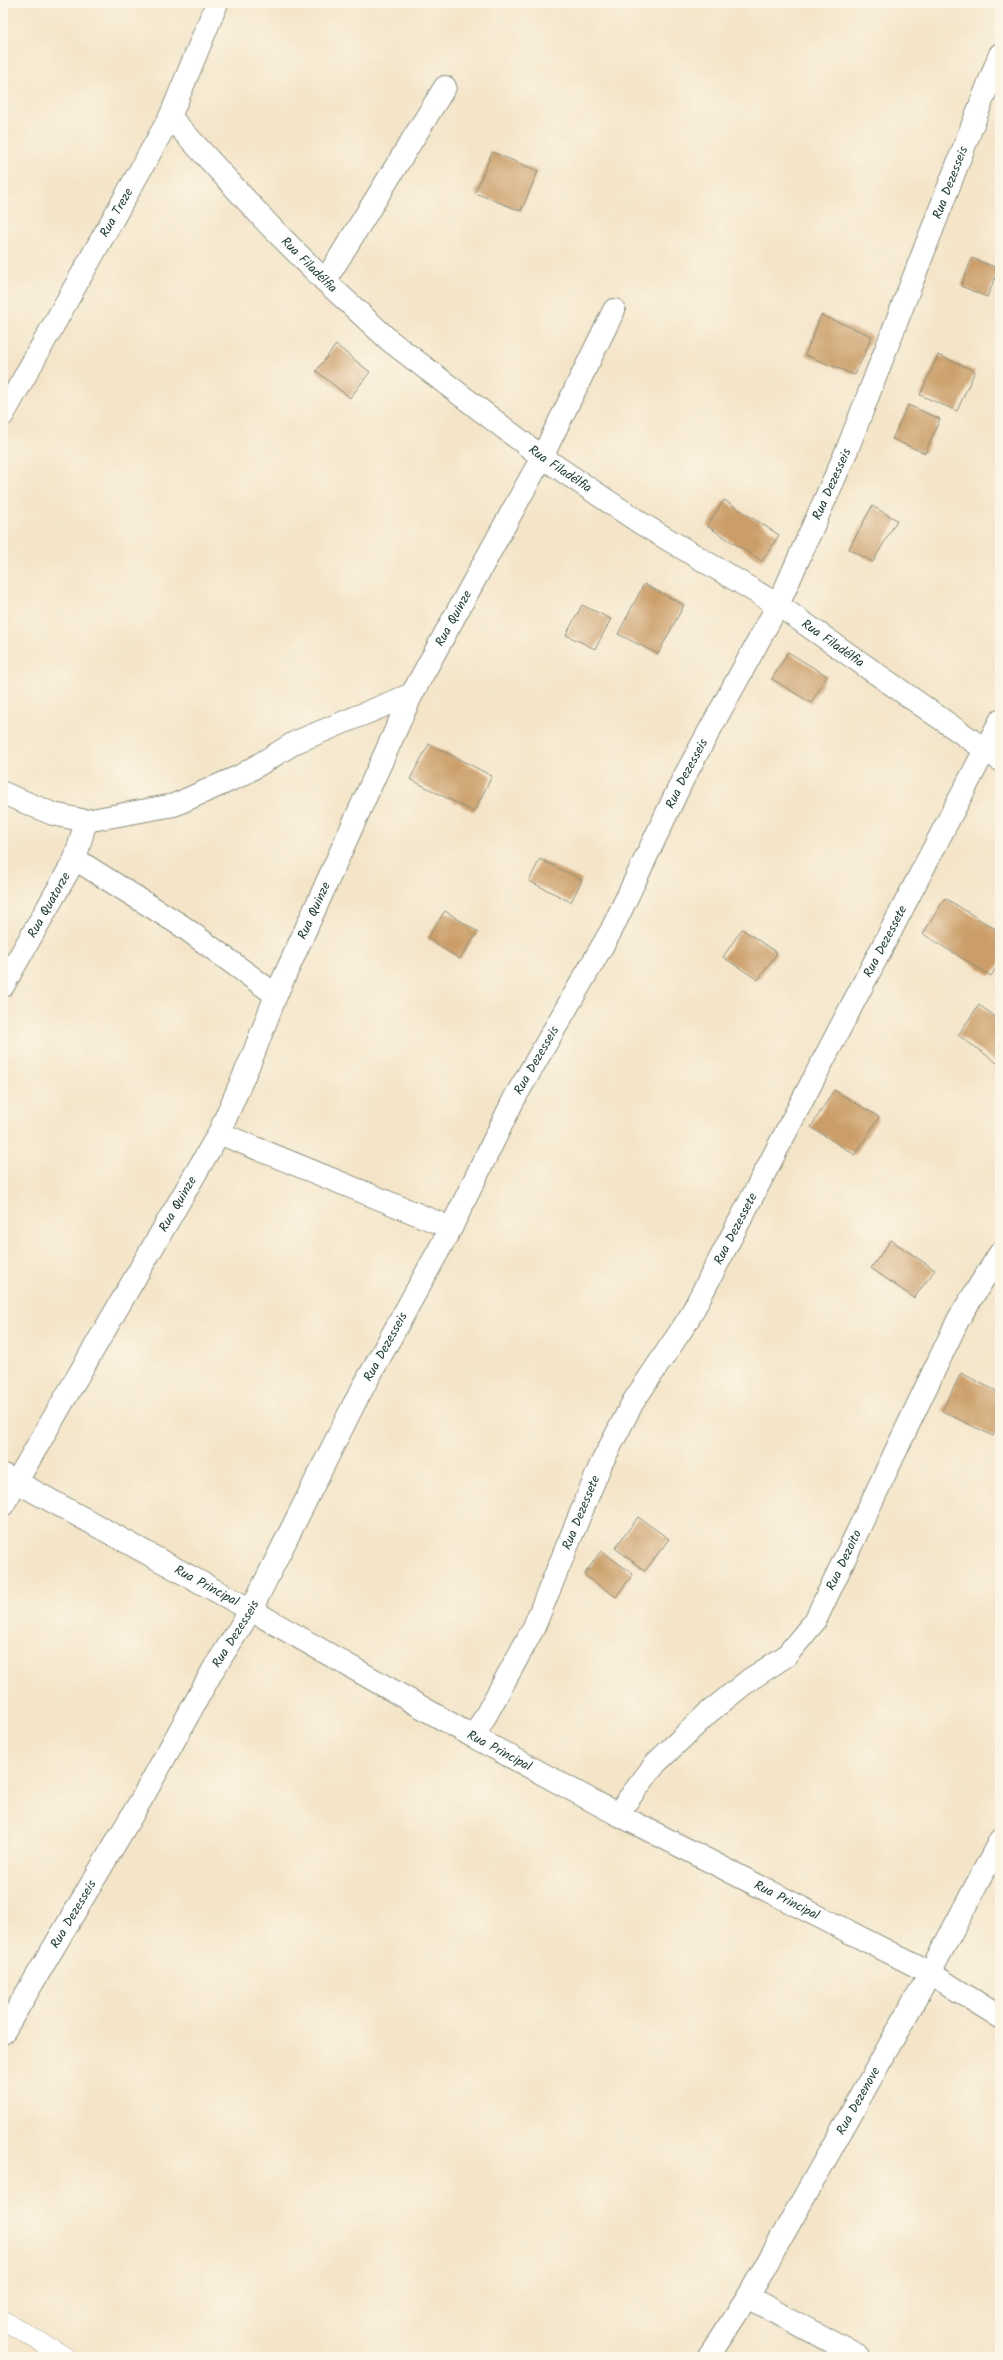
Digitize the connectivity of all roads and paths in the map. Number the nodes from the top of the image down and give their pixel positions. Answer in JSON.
{"nodes":[{"id":1,"x":217,"y":3,"type":"edge"},
{"id":2,"x":1000,"y":54,"type":"edge"},
{"id":3,"x":445,"y":87,"type":"dead end"},
{"id":4,"x":170,"y":117,"type":"junction"},
{"id":5,"x":325,"y":281,"type":"junction"},
{"id":6,"x":614,"y":310,"type":"dead end"},
{"id":7,"x":3,"y":416,"type":"edge"},
{"id":8,"x":542,"y":457,"type":"junction"},
{"id":9,"x":778,"y":605,"type":"junction"},
{"id":10,"x":412,"y":694,"type":"junction"},
{"id":11,"x":1000,"y":722,"type":"edge"},
{"id":12,"x":992,"y":755,"type":"edge"},
{"id":13,"x":3,"y":793,"type":"edge"},
{"id":14,"x":86,"y":821,"type":"junction"},
{"id":15,"x":75,"y":859,"type":"junction"},
{"id":16,"x":3,"y":986,"type":"edge"},
{"id":17,"x":276,"y":995,"type":"junction"},
{"id":18,"x":219,"y":1133,"type":"junction"},
{"id":19,"x":451,"y":1228,"type":"junction"},
{"id":20,"x":1000,"y":1253,"type":"edge"},
{"id":21,"x":10,"y":1478,"type":"edge"},
{"id":22,"x":3,"y":1506,"type":"edge"},
{"id":23,"x":252,"y":1610,"type":"junction"},
{"id":24,"x":474,"y":1737,"type":"junction"},
{"id":25,"x":618,"y":1814,"type":"junction"},
{"id":26,"x":1000,"y":1840,"type":"edge"},
{"id":27,"x":930,"y":1973,"type":"junction"},
{"id":28,"x":1000,"y":2017,"type":"edge"},
{"id":29,"x":3,"y":2033,"type":"edge"},
{"id":30,"x":748,"y":2297,"type":"junction"},
{"id":31,"x":3,"y":2320,"type":"edge"},
{"id":32,"x":66,"y":2357,"type":"edge"},
{"id":33,"x":708,"y":2357,"type":"edge"},
{"id":34,"x":859,"y":2357,"type":"edge"}],
"edges":[{"from":1,"to":4,"type":"street","name":"Rua Treze"},
{"from":2,"to":9,"type":"street","name":"Rua Dezesseis"},
{"from":3,"to":5,"type":"street"},
{"from":4,"to":5,"type":"street","name":"Rua Filadélfia"},
{"from":4,"to":7,"type":"street","name":"Rua Treze"},
{"from":5,"to":8,"type":"street","name":"Rua Filadélfia"},
{"from":6,"to":8,"type":"street","name":"Rua Quinze"},
{"from":8,"to":9,"type":"street","name":"Rua Filadélfia"},
{"from":8,"to":10,"type":"street","name":"Rua Quinze"},
{"from":9,"to":12,"type":"street","name":"Rua Filadélfia"},
{"from":9,"to":19,"type":"street","name":"Rua Dezesseis"},
{"from":10,"to":14,"type":"street"},
{"from":10,"to":17,"type":"street","name":"Rua Quinze"},
{"from":11,"to":12,"type":"street","name":"Rua Dezessete"},
{"from":12,"to":24,"type":"street","name":"Rua Dezessete"},
{"from":13,"to":14,"type":"street"},
{"from":14,"to":15,"type":"street","name":"Rua Quatorze"},
{"from":15,"to":16,"type":"street","name":"Rua Quatorze"},
{"from":15,"to":17,"type":"street"},
{"from":17,"to":18,"type":"street","name":"Rua Quinze"},
{"from":18,"to":19,"type":"street"},
{"from":18,"to":21,"type":"street","name":"Rua Quinze"},
{"from":19,"to":23,"type":"street","name":"Rua Dezesseis"},
{"from":20,"to":25,"type":"street","name":"Rua Dezoito"},
{"from":21,"to":22,"type":"street","name":"Rua Quinze"},
{"from":21,"to":23,"type":"street","name":"Rua Principal"},
{"from":23,"to":24,"type":"street","name":"Rua Principal"},
{"from":23,"to":29,"type":"street","name":"Rua Dezesseis"},
{"from":24,"to":25,"type":"street","name":"Rua Principal"},
{"from":25,"to":27,"type":"street","name":"Rua Principal"},
{"from":26,"to":27,"type":"street","name":"Rua Dezenove"},
{"from":27,"to":28,"type":"street","name":"Rua Principal"},
{"from":27,"to":30,"type":"street","name":"Rua Dezenove"},
{"from":30,"to":33,"type":"street","name":"Rua Dezenove"},
{"from":30,"to":34,"type":"street"},
{"from":31,"to":32,"type":"lane"}]}
